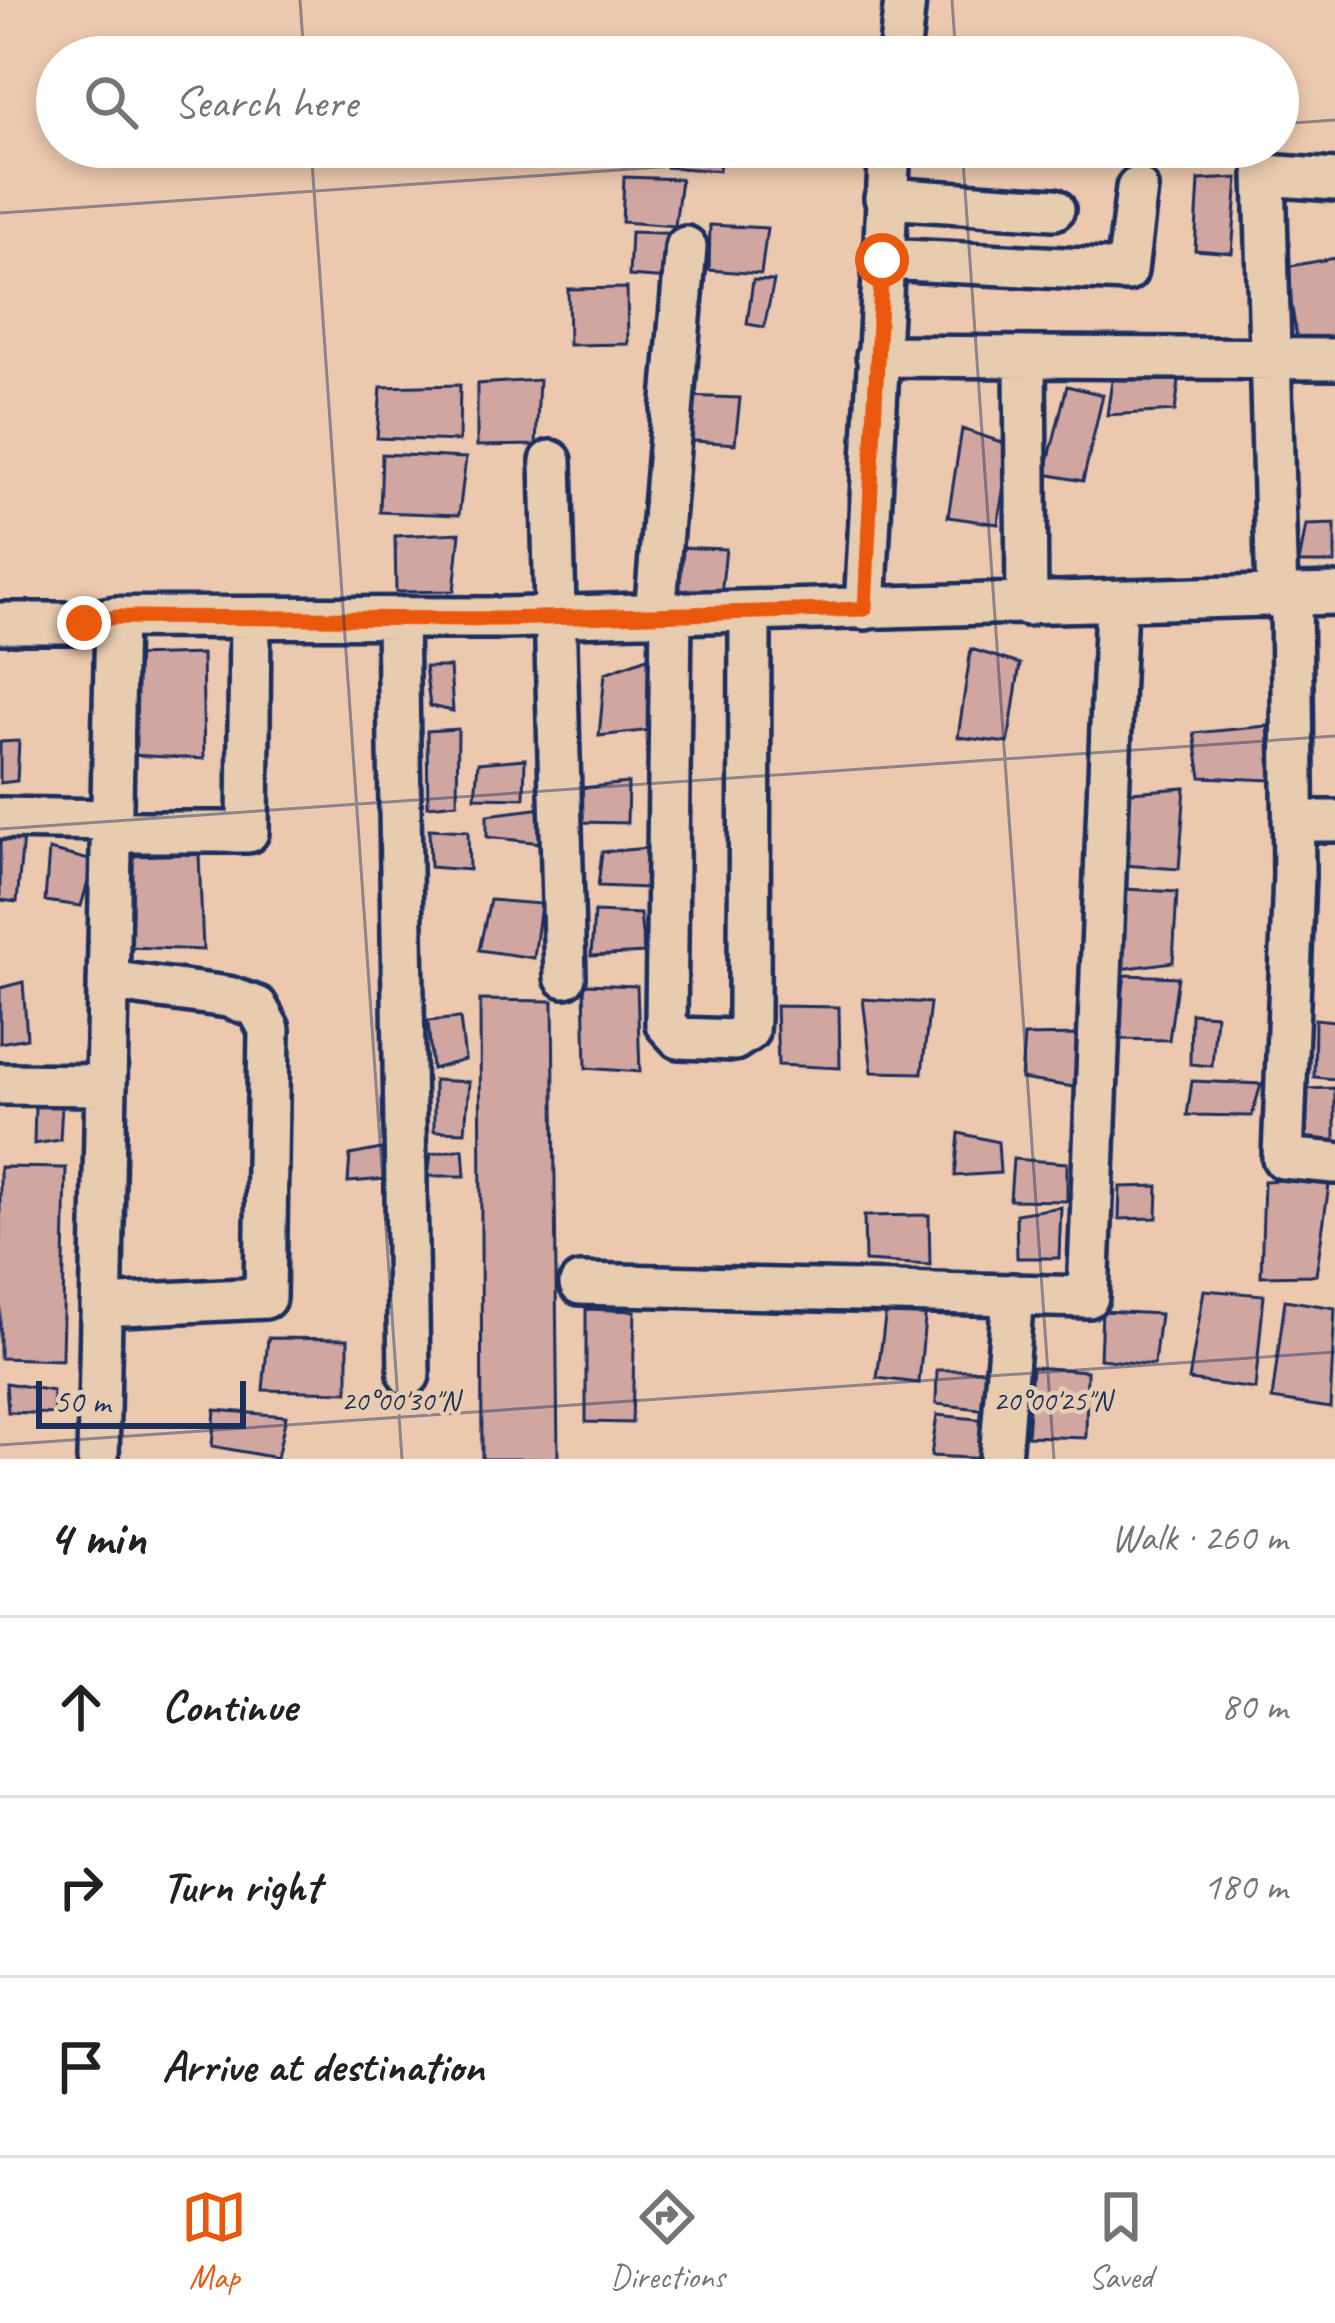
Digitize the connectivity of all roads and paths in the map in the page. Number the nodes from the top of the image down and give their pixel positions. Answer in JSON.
{"nodes":[{"id":1,"x":904,"y":0,"type":"edge"},
{"id":2,"x":901,"y":36,"type":"edge"},
{"id":3,"x":888,"y":168,"type":"edge"},
{"id":4,"x":1335,"y":180,"type":"edge"},
{"id":5,"x":1137,"y":188,"type":"dead end"},
{"id":6,"x":885,"y":199,"type":"junction"},
{"id":7,"x":1054,"y":209,"type":"dead end"},
{"id":8,"x":686,"y":248,"type":"dead end"},
{"id":9,"x":882,"y":260,"type":"junction"},
{"id":10,"x":877,"y":356,"type":"junction"},
{"id":11,"x":1025,"y":357,"type":"junction"},
{"id":12,"x":1270,"y":358,"type":"junction"},
{"id":13,"x":1335,"y":358,"type":"edge"},
{"id":14,"x":551,"y":461,"type":"dead end"},
{"id":15,"x":1335,"y":594,"type":"edge"},
{"id":16,"x":1284,"y":596,"type":"junction"},
{"id":17,"x":1116,"y":603,"type":"junction"},
{"id":18,"x":1027,"y":605,"type":"junction"},
{"id":19,"x":865,"y":609,"type":"junction"},
{"id":20,"x":750,"y":612,"type":"junction"},
{"id":21,"x":663,"y":614,"type":"junction"},
{"id":22,"x":116,"y":617,"type":"junction"},
{"id":23,"x":554,"y":617,"type":"junction"},
{"id":24,"x":250,"y":618,"type":"junction"},
{"id":25,"x":397,"y":618,"type":"junction"},
{"id":26,"x":0,"y":623,"type":"edge"},
{"id":27,"x":0,"y":818,"type":"edge"},
{"id":28,"x":1293,"y":821,"type":"junction"},
{"id":29,"x":1335,"y":821,"type":"edge"},
{"id":30,"x":111,"y":826,"type":"junction"},
{"id":31,"x":565,"y":977,"type":"dead end"},
{"id":32,"x":108,"y":981,"type":"junction"},
{"id":33,"x":0,"y":1084,"type":"edge"},
{"id":34,"x":105,"y":1085,"type":"junction"},
{"id":35,"x":1335,"y":1163,"type":"edge"},
{"id":36,"x":580,"y":1284,"type":"dead end"},
{"id":37,"x":1013,"y":1294,"type":"junction"},
{"id":38,"x":101,"y":1306,"type":"junction"},
{"id":39,"x":409,"y":1376,"type":"dead end"},
{"id":40,"x":100,"y":1459,"type":"edge"},
{"id":41,"x":1000,"y":1459,"type":"edge"}],
"edges":[{"from":1,"to":2,"type":"street"},
{"from":3,"to":6,"type":"street"},
{"from":4,"to":12,"type":"street"},
{"from":5,"to":9,"type":"street"},
{"from":6,"to":7,"type":"street"},
{"from":6,"to":9,"type":"street"},
{"from":8,"to":21,"type":"street"},
{"from":9,"to":10,"type":"street"},
{"from":10,"to":11,"type":"street"},
{"from":10,"to":19,"type":"street"},
{"from":11,"to":12,"type":"street"},
{"from":11,"to":18,"type":"street"},
{"from":12,"to":13,"type":"street"},
{"from":12,"to":16,"type":"street"},
{"from":14,"to":23,"type":"street"},
{"from":15,"to":16,"type":"street"},
{"from":16,"to":17,"type":"street"},
{"from":16,"to":28,"type":"street"},
{"from":17,"to":18,"type":"street"},
{"from":17,"to":37,"type":"street"},
{"from":18,"to":19,"type":"street"},
{"from":19,"to":20,"type":"street"},
{"from":20,"to":21,"type":"street"},
{"from":20,"to":21,"type":"street"},
{"from":21,"to":23,"type":"street"},
{"from":22,"to":24,"type":"street"},
{"from":22,"to":26,"type":"street"},
{"from":22,"to":30,"type":"street"},
{"from":23,"to":25,"type":"street"},
{"from":23,"to":31,"type":"street"},
{"from":24,"to":25,"type":"street"},
{"from":24,"to":30,"type":"street"},
{"from":25,"to":39,"type":"street"},
{"from":27,"to":30,"type":"street"},
{"from":28,"to":29,"type":"street"},
{"from":28,"to":35,"type":"street"},
{"from":30,"to":32,"type":"street"},
{"from":32,"to":34,"type":"street"},
{"from":32,"to":38,"type":"street"},
{"from":33,"to":34,"type":"street"},
{"from":34,"to":38,"type":"street"},
{"from":36,"to":37,"type":"street"},
{"from":37,"to":41,"type":"street"},
{"from":38,"to":40,"type":"street"}]}
